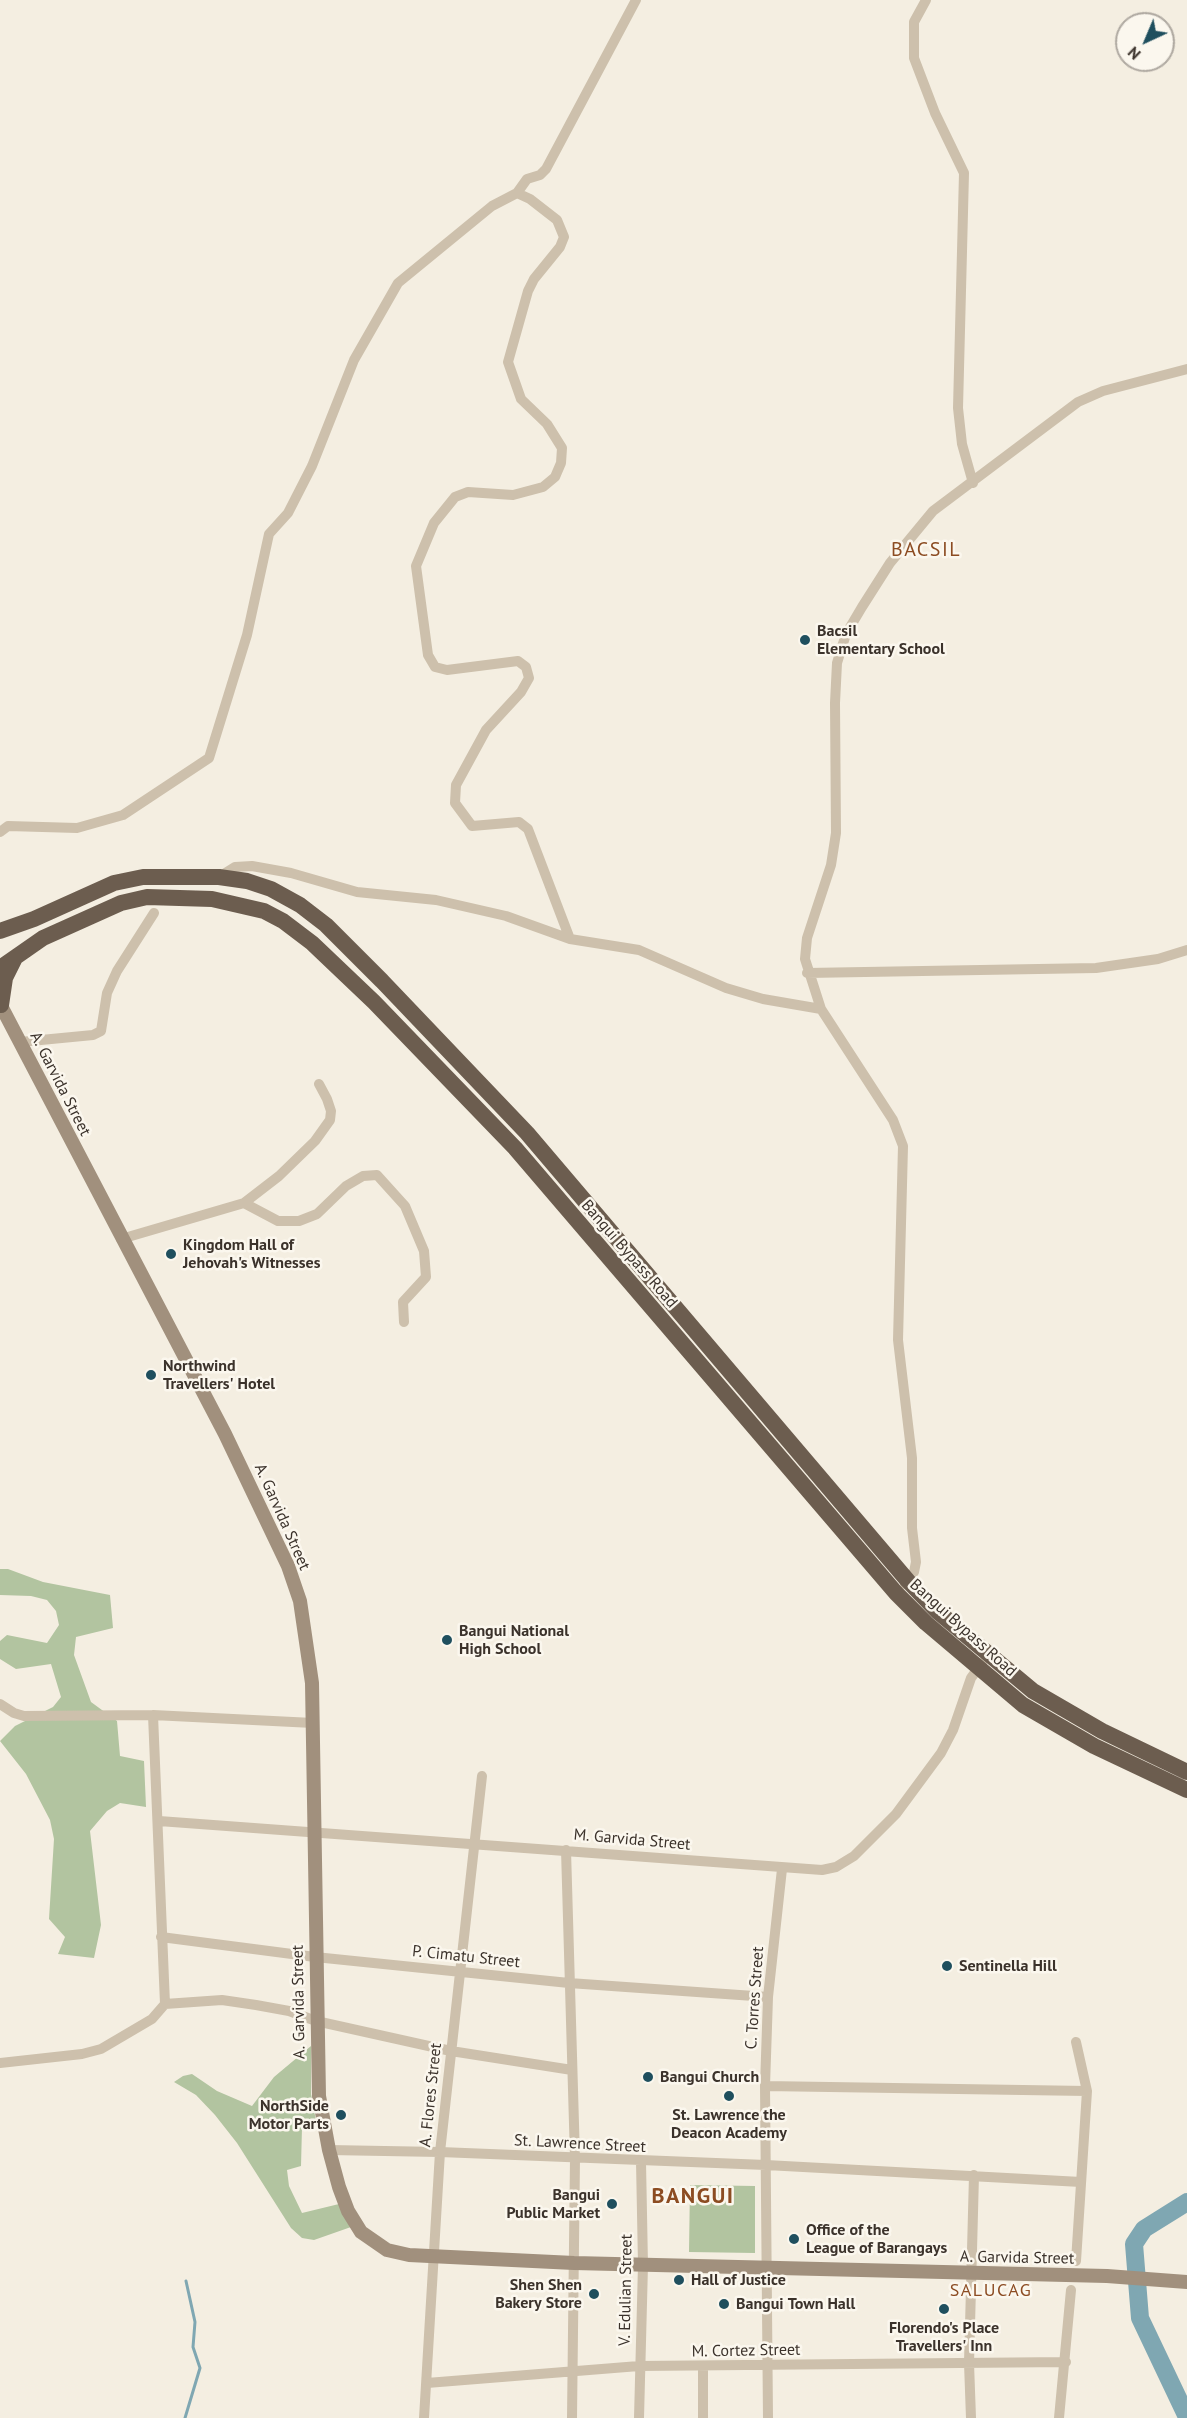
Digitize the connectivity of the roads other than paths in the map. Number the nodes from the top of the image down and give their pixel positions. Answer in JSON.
{"nodes":[{"id":1,"x":636,"y":0,"type":"edge"},
{"id":2,"x":926,"y":0,"type":"edge"},
{"id":3,"x":517,"y":193,"type":"junction"},
{"id":4,"x":1187,"y":369,"type":"edge"},
{"id":5,"x":973,"y":483,"type":"junction"},
{"id":6,"x":0,"y":832,"type":"edge"},
{"id":7,"x":219,"y":877,"type":"junction"},
{"id":8,"x":70,"y":902,"type":"junction"},
{"id":9,"x":154,"y":913,"type":"dead end"},
{"id":10,"x":79,"y":921,"type":"junction"},
{"id":11,"x":1,"y":930,"type":"edge"},
{"id":12,"x":570,"y":939,"type":"junction"},
{"id":13,"x":1187,"y":950,"type":"edge"},
{"id":14,"x":15,"y":957,"type":"junction"},
{"id":15,"x":0,"y":968,"type":"edge"},
{"id":16,"x":807,"y":973,"type":"junction"},
{"id":17,"x":0,"y":1004,"type":"edge"},
{"id":18,"x":821,"y":1009,"type":"junction"},
{"id":19,"x":20,"y":1042,"type":"junction"},
{"id":20,"x":319,"y":1084,"type":"dead end"},
{"id":21,"x":244,"y":1203,"type":"junction"},
{"id":22,"x":121,"y":1239,"type":"junction"},
{"id":23,"x":404,"y":1322,"type":"dead end"},
{"id":24,"x":902,"y":1587,"type":"junction"},
{"id":25,"x":983,"y":1662,"type":"junction"},
{"id":26,"x":0,"y":1704,"type":"edge"},
{"id":27,"x":153,"y":1715,"type":"junction"},
{"id":28,"x":313,"y":1723,"type":"junction"},
{"id":29,"x":1187,"y":1772,"type":"edge"},
{"id":30,"x":482,"y":1776,"type":"dead end"},
{"id":31,"x":1187,"y":1790,"type":"edge"},
{"id":32,"x":159,"y":1821,"type":"junction"},
{"id":33,"x":314,"y":1832,"type":"junction"},
{"id":34,"x":473,"y":1843,"type":"junction"},
{"id":35,"x":566,"y":1850,"type":"junction"},
{"id":36,"x":782,"y":1869,"type":"junction"},
{"id":37,"x":161,"y":1937,"type":"junction"},
{"id":38,"x":315,"y":1957,"type":"junction"},
{"id":39,"x":460,"y":1971,"type":"junction"},
{"id":40,"x":569,"y":1983,"type":"junction"},
{"id":41,"x":768,"y":1996,"type":"junction"},
{"id":42,"x":165,"y":2004,"type":"junction"},
{"id":43,"x":316,"y":2021,"type":"junction"},
{"id":44,"x":1076,"y":2042,"type":"dead end"},
{"id":45,"x":451,"y":2051,"type":"junction"},
{"id":46,"x":0,"y":2063,"type":"edge"},
{"id":47,"x":572,"y":2070,"type":"junction"},
{"id":48,"x":765,"y":2086,"type":"junction"},
{"id":49,"x":1087,"y":2091,"type":"junction"},
{"id":50,"x":328,"y":2150,"type":"junction"},
{"id":51,"x":440,"y":2152,"type":"junction"},
{"id":52,"x":575,"y":2158,"type":"junction"},
{"id":53,"x":641,"y":2162,"type":"junction"},
{"id":54,"x":766,"y":2165,"type":"junction"},
{"id":55,"x":974,"y":2175,"type":"junction"},
{"id":56,"x":1081,"y":2182,"type":"junction"},
{"id":57,"x":432,"y":2256,"type":"junction"},
{"id":58,"x":1076,"y":2261,"type":"dead end"},
{"id":59,"x":574,"y":2263,"type":"junction"},
{"id":60,"x":643,"y":2265,"type":"junction"},
{"id":61,"x":766,"y":2267,"type":"junction"},
{"id":62,"x":971,"y":2273,"type":"junction"},
{"id":63,"x":1187,"y":2282,"type":"edge"},
{"id":64,"x":1071,"y":2290,"type":"dead end"},
{"id":65,"x":1066,"y":2362,"type":"junction"},
{"id":66,"x":969,"y":2363,"type":"junction"},
{"id":67,"x":639,"y":2366,"type":"junction"},
{"id":68,"x":703,"y":2366,"type":"junction"},
{"id":69,"x":767,"y":2366,"type":"junction"},
{"id":70,"x":573,"y":2370,"type":"junction"},
{"id":71,"x":427,"y":2383,"type":"junction"},
{"id":72,"x":424,"y":2418,"type":"edge"},
{"id":73,"x":572,"y":2418,"type":"edge"},
{"id":74,"x":639,"y":2418,"type":"edge"},
{"id":75,"x":703,"y":2418,"type":"edge"},
{"id":76,"x":768,"y":2418,"type":"edge"},
{"id":77,"x":971,"y":2418,"type":"edge"},
{"id":78,"x":1059,"y":2418,"type":"edge"}],
"edges":[{"from":1,"to":3,"type":"street"},
{"from":2,"to":5,"type":"street"},
{"from":3,"to":6,"type":"street"},
{"from":3,"to":12,"type":"street"},
{"from":4,"to":5,"type":"street"},
{"from":5,"to":16,"type":"street"},
{"from":7,"to":8,"type":"highway","name":"Bangui Bypass Road"},
{"from":7,"to":12,"type":"street"},
{"from":7,"to":24,"type":"highway","name":"Bangui Bypass Road"},
{"from":8,"to":10,"type":"highway"},
{"from":8,"to":11,"type":"highway","name":"Bangui Bypass Road"},
{"from":9,"to":19,"type":"street"},
{"from":10,"to":14,"type":"highway","name":"Bangui Bypass Road"},
{"from":10,"to":24,"type":"highway","name":"Bangui Bypass Road"},
{"from":12,"to":18,"type":"street"},
{"from":13,"to":16,"type":"street"},
{"from":14,"to":15,"type":"highway","name":"Bangui Bypass Road"},
{"from":14,"to":17,"type":"highway"},
{"from":16,"to":18,"type":"street"},
{"from":17,"to":19,"type":"main road","name":"A. Garvida Street"},
{"from":18,"to":24,"type":"street"},
{"from":19,"to":22,"type":"main road","name":"A. Garvida Street"},
{"from":20,"to":21,"type":"street"},
{"from":21,"to":22,"type":"street"},
{"from":21,"to":23,"type":"street"},
{"from":22,"to":28,"type":"main road","name":"A. Garvida Street"},
{"from":24,"to":25,"type":"highway","name":"Bangui Bypass Road"},
{"from":25,"to":29,"type":"highway","name":"Bangui Bypass Road"},
{"from":25,"to":31,"type":"highway","name":"Bangui Bypass Road"},
{"from":25,"to":36,"type":"street","name":"M. Garvida Street"},
{"from":26,"to":27,"type":"street"},
{"from":27,"to":28,"type":"street"},
{"from":27,"to":32,"type":"street"},
{"from":28,"to":33,"type":"main road","name":"A. Garvida Street"},
{"from":30,"to":34,"type":"street","name":"A. Flores Street"},
{"from":32,"to":33,"type":"street","name":"M. Garvida Street"},
{"from":32,"to":37,"type":"street"},
{"from":33,"to":34,"type":"street","name":"M. Garvida Street"},
{"from":33,"to":38,"type":"main road","name":"A. Garvida Street"},
{"from":34,"to":35,"type":"street","name":"M. Garvida Street"},
{"from":34,"to":39,"type":"street","name":"A. Flores Street"},
{"from":35,"to":36,"type":"street","name":"M. Garvida Street"},
{"from":35,"to":40,"type":"street"},
{"from":36,"to":41,"type":"street","name":"C. Torres Street"},
{"from":37,"to":38,"type":"street","name":"P. Cimatu Street"},
{"from":37,"to":42,"type":"street"},
{"from":38,"to":39,"type":"street","name":"P. Cimatu Street"},
{"from":38,"to":43,"type":"main road","name":"A. Garvida Street"},
{"from":39,"to":40,"type":"street","name":"P. Cimatu Street"},
{"from":39,"to":45,"type":"street","name":"A. Flores Street"},
{"from":40,"to":41,"type":"street","name":"P. Cimatu Street"},
{"from":40,"to":47,"type":"street"},
{"from":41,"to":48,"type":"street","name":"C. Torres Street"},
{"from":42,"to":43,"type":"street"},
{"from":42,"to":46,"type":"street"},
{"from":43,"to":45,"type":"street"},
{"from":43,"to":50,"type":"main road","name":"A. Garvida Street"},
{"from":44,"to":49,"type":"street"},
{"from":45,"to":47,"type":"street"},
{"from":45,"to":51,"type":"street","name":"A. Flores Street"},
{"from":47,"to":52,"type":"street"},
{"from":48,"to":49,"type":"street"},
{"from":48,"to":54,"type":"street","name":"C. Torres Street"},
{"from":49,"to":56,"type":"street"},
{"from":50,"to":51,"type":"street","name":"St. Lawrence Street"},
{"from":50,"to":57,"type":"main road","name":"A. Garvida Street"},
{"from":51,"to":52,"type":"street","name":"St. Lawrence Street"},
{"from":51,"to":57,"type":"street","name":"A. Flores Street"},
{"from":52,"to":53,"type":"street","name":"St. Lawrence Street"},
{"from":52,"to":59,"type":"street"},
{"from":53,"to":54,"type":"street","name":"St. Lawrence Street"},
{"from":53,"to":60,"type":"street","name":"V. Edulian Street"},
{"from":54,"to":55,"type":"street","name":"St. Lawrence Street"},
{"from":54,"to":61,"type":"street","name":"C. Torres Street"},
{"from":55,"to":56,"type":"street","name":"St. Lawrence Street"},
{"from":55,"to":62,"type":"street"},
{"from":56,"to":58,"type":"street"},
{"from":57,"to":59,"type":"main road","name":"A. Garvida Street"},
{"from":57,"to":71,"type":"street","name":"A. Flores Street"},
{"from":59,"to":60,"type":"main road","name":"A. Garvida Street"},
{"from":59,"to":70,"type":"street"},
{"from":60,"to":61,"type":"main road","name":"A. Garvida Street"},
{"from":60,"to":67,"type":"street","name":"V. Edulian Street"},
{"from":61,"to":62,"type":"main road","name":"A. Garvida Street"},
{"from":61,"to":69,"type":"street","name":"C. Torres Street"},
{"from":62,"to":63,"type":"main road","name":"A. Garvida Street"},
{"from":62,"to":66,"type":"street"},
{"from":64,"to":65,"type":"street"},
{"from":65,"to":66,"type":"street","name":"M. Cortez Street"},
{"from":65,"to":78,"type":"street"},
{"from":66,"to":69,"type":"street","name":"M. Cortez Street"},
{"from":66,"to":77,"type":"street"},
{"from":67,"to":68,"type":"street","name":"M. Cortez Street"},
{"from":67,"to":70,"type":"street","name":"M. Cortez Street"},
{"from":67,"to":74,"type":"street","name":"V. Edulian Street"},
{"from":68,"to":69,"type":"street","name":"M. Cortez Street"},
{"from":68,"to":75,"type":"street"},
{"from":69,"to":76,"type":"street","name":"C. Torres Street"},
{"from":70,"to":71,"type":"street","name":"M. Cortez Street"},
{"from":70,"to":73,"type":"street"},
{"from":71,"to":72,"type":"street","name":"A. Flores Street"}]}
